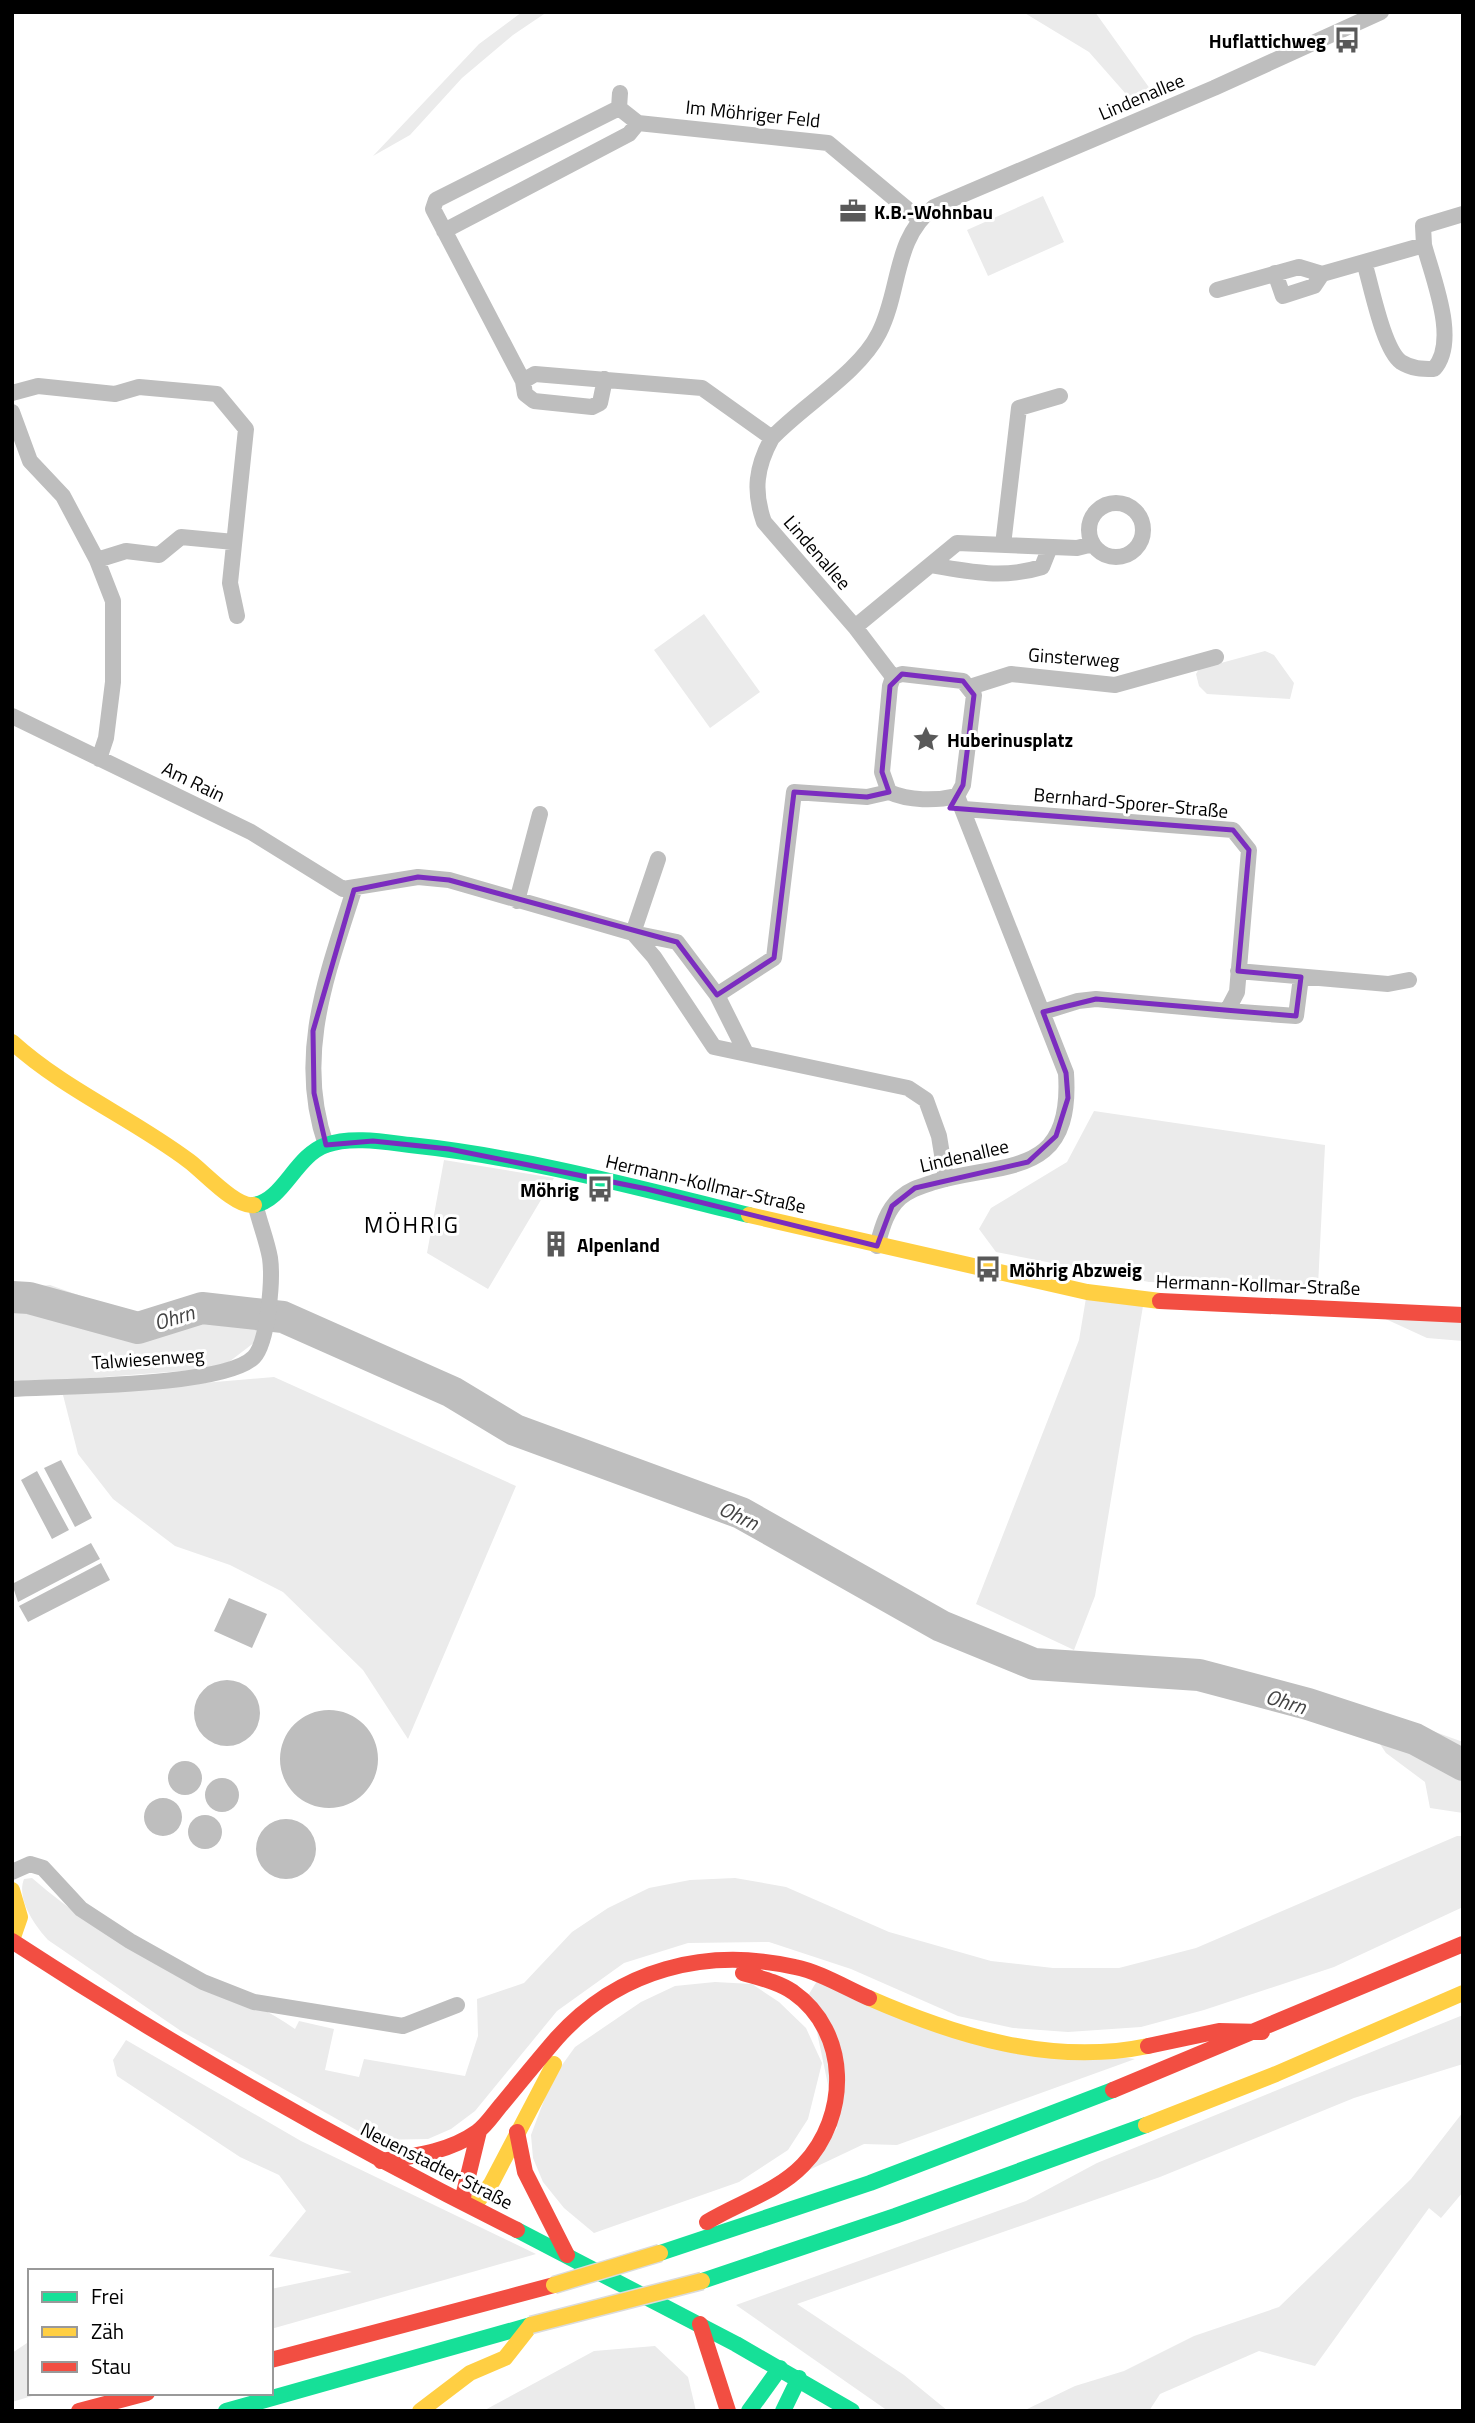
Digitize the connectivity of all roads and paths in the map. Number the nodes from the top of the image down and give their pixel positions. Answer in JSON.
{"nodes":[{"id":1,"x":1381,"y":12,"type":"edge"},
{"id":2,"x":638,"y":123,"type":"junction"},
{"id":3,"x":1463,"y":214,"type":"edge"},
{"id":4,"x":919,"y":219,"type":"junction"},
{"id":5,"x":444,"y":231,"type":"junction"},
{"id":6,"x":1424,"y":245,"type":"junction"},
{"id":7,"x":1364,"y":262,"type":"junction"},
{"id":8,"x":1275,"y":273,"type":"junction"},
{"id":9,"x":1322,"y":274,"type":"junction"},
{"id":10,"x":1217,"y":290,"type":"dead end"},
{"id":11,"x":605,"y":379,"type":"junction"},
{"id":12,"x":523,"y":380,"type":"junction"},
{"id":13,"x":12,"y":393,"type":"edge"},
{"id":14,"x":1060,"y":396,"type":"dead end"},
{"id":15,"x":12,"y":412,"type":"edge"},
{"id":16,"x":772,"y":439,"type":"junction"},
{"id":17,"x":234,"y":542,"type":"junction"},
{"id":18,"x":1093,"y":544,"type":"dead end"},
{"id":19,"x":1003,"y":545,"type":"junction"},
{"id":20,"x":1050,"y":547,"type":"junction"},
{"id":21,"x":97,"y":560,"type":"junction"},
{"id":22,"x":930,"y":565,"type":"junction"},
{"id":23,"x":237,"y":616,"type":"dead end"},
{"id":24,"x":855,"y":627,"type":"junction"},
{"id":25,"x":1216,"y":657,"type":"dead end"},
{"id":26,"x":893,"y":677,"type":"junction"},
{"id":27,"x":970,"y":687,"type":"junction"},
{"id":28,"x":12,"y":716,"type":"edge"},
{"id":29,"x":99,"y":758,"type":"junction"},
{"id":30,"x":889,"y":792,"type":"junction"},
{"id":31,"x":960,"y":803,"type":"junction"},
{"id":32,"x":540,"y":814,"type":"dead end"},
{"id":33,"x":658,"y":859,"type":"dead end"},
{"id":34,"x":354,"y":890,"type":"junction"},
{"id":35,"x":517,"y":901,"type":"junction"},
{"id":36,"x":633,"y":933,"type":"junction"},
{"id":37,"x":1238,"y":971,"type":"junction"},
{"id":38,"x":1301,"y":977,"type":"junction"},
{"id":39,"x":1409,"y":980,"type":"dead end"},
{"id":40,"x":717,"y":995,"type":"junction"},
{"id":41,"x":1227,"y":1011,"type":"junction"},
{"id":42,"x":1043,"y":1012,"type":"junction"},
{"id":43,"x":12,"y":1042,"type":"edge"},
{"id":44,"x":746,"y":1054,"type":"junction"},
{"id":45,"x":326,"y":1145,"type":"junction"},
{"id":46,"x":946,"y":1179,"type":"junction"},
{"id":47,"x":256,"y":1207,"type":"junction"},
{"id":48,"x":877,"y":1246,"type":"junction"},
{"id":49,"x":1463,"y":1315,"type":"edge"},
{"id":50,"x":12,"y":1389,"type":"edge"},
{"id":51,"x":12,"y":1872,"type":"edge"},
{"id":52,"x":12,"y":1890,"type":"edge"},
{"id":53,"x":12,"y":1940,"type":"edge"},
{"id":54,"x":1463,"y":1944,"type":"edge"},
{"id":55,"x":1463,"y":1993,"type":"edge"},
{"id":56,"x":457,"y":2005,"type":"dead end"},
{"id":57,"x":1262,"y":2032,"type":"junction"},
{"id":58,"x":479,"y":2131,"type":"junction"},
{"id":59,"x":517,"y":2132,"type":"junction"},
{"id":60,"x":381,"y":2161,"type":"junction"},
{"id":61,"x":468,"y":2204,"type":"junction"},
{"id":62,"x":660,"y":2253,"type":"junction"},
{"id":63,"x":567,"y":2255,"type":"junction"},
{"id":64,"x":701,"y":2324,"type":"junction"},
{"id":65,"x":531,"y":2325,"type":"junction"},
{"id":66,"x":273,"y":2359,"type":"edge"},
{"id":67,"x":780,"y":2368,"type":"junction"},
{"id":68,"x":799,"y":2378,"type":"junction"},
{"id":69,"x":140,"y":2395,"type":"edge"},
{"id":70,"x":79,"y":2411,"type":"edge"},
{"id":71,"x":226,"y":2411,"type":"edge"},
{"id":72,"x":420,"y":2411,"type":"edge"},
{"id":73,"x":728,"y":2411,"type":"edge"},
{"id":74,"x":749,"y":2411,"type":"edge"},
{"id":75,"x":783,"y":2411,"type":"edge"},
{"id":76,"x":852,"y":2411,"type":"edge"}],
"edges":[{"from":1,"to":4,"type":"street","name":"Lindenallee"},
{"from":2,"to":4,"type":"street","name":"Im Möhriger Feld"},
{"from":2,"to":5,"type":"street"},
{"from":2,"to":5,"type":"street"},
{"from":3,"to":6,"type":"street"},
{"from":4,"to":16,"type":"street","name":"Lindenallee"},
{"from":5,"to":12,"type":"street"},
{"from":6,"to":7,"type":"street"},
{"from":6,"to":7,"type":"street"},
{"from":7,"to":9,"type":"street"},
{"from":8,"to":9,"type":"street"},
{"from":8,"to":9,"type":"street"},
{"from":8,"to":10,"type":"street"},
{"from":11,"to":12,"type":"street"},
{"from":11,"to":12,"type":"street"},
{"from":11,"to":16,"type":"street"},
{"from":13,"to":17,"type":"street"},
{"from":14,"to":19,"type":"street"},
{"from":15,"to":21,"type":"street"},
{"from":16,"to":24,"type":"street","name":"Lindenallee"},
{"from":17,"to":21,"type":"street"},
{"from":17,"to":23,"type":"street"},
{"from":18,"to":20,"type":"street"},
{"from":19,"to":20,"type":"street"},
{"from":19,"to":22,"type":"street"},
{"from":20,"to":22,"type":"street"},
{"from":21,"to":29,"type":"street"},
{"from":22,"to":24,"type":"street"},
{"from":24,"to":26,"type":"street","name":"Lindenallee"},
{"from":25,"to":27,"type":"street","name":"Ginsterweg"},
{"from":26,"to":27,"type":"street"},
{"from":26,"to":30,"type":"street"},
{"from":27,"to":31,"type":"street"},
{"from":28,"to":29,"type":"street","name":"Am Rain"},
{"from":29,"to":34,"type":"street","name":"Am Rain"},
{"from":30,"to":31,"type":"street","name":"Bernhard-Sporer-Straße"},
{"from":30,"to":40,"type":"street","name":"Bernhard-Sporer-Straße"},
{"from":31,"to":37,"type":"street","name":"Bernhard-Sporer-Straße"},
{"from":31,"to":42,"type":"street","name":"Lindenallee"},
{"from":32,"to":35,"type":"street"},
{"from":33,"to":36,"type":"street"},
{"from":34,"to":35,"type":"street"},
{"from":34,"to":45,"type":"street"},
{"from":35,"to":36,"type":"street"},
{"from":36,"to":40,"type":"street"},
{"from":36,"to":44,"type":"street"},
{"from":37,"to":38,"type":"street"},
{"from":37,"to":41,"type":"street","name":"Bernhard-Sporer-Straße"},
{"from":38,"to":39,"type":"street"},
{"from":38,"to":41,"type":"street"},
{"from":40,"to":44,"type":"street"},
{"from":41,"to":42,"type":"street"},
{"from":42,"to":46,"type":"street","name":"Lindenallee"},
{"from":43,"to":47,"type":"main road"},
{"from":44,"to":46,"type":"street"},
{"from":45,"to":47,"type":"main road"},
{"from":45,"to":48,"type":"main road","name":"Hermann-Kollmar-Straße"},
{"from":46,"to":48,"type":"street","name":"Lindenallee"},
{"from":47,"to":50,"type":"street","name":"Talwiesenweg"},
{"from":48,"to":49,"type":"main road","name":"Hermann-Kollmar-Straße"},
{"from":51,"to":56,"type":"street"},
{"from":52,"to":53,"type":"main road"},
{"from":53,"to":60,"type":"main road","name":"Neuenstadter Straße"},
{"from":54,"to":57,"type":"main road"},
{"from":55,"to":65,"type":"main road","bridge":true},
{"from":57,"to":58,"type":"main road"},
{"from":57,"to":62,"type":"main road"},
{"from":58,"to":60,"type":"main road"},
{"from":58,"to":61,"type":"main road"},
{"from":59,"to":61,"type":"main road"},
{"from":59,"to":62,"type":"main road"},
{"from":59,"to":63,"type":"main road"},
{"from":60,"to":61,"type":"main road","name":"Neuenstadter Straße"},
{"from":61,"to":63,"type":"main road","name":"Neuenstadter Straße"},
{"from":62,"to":66,"type":"main road","bridge":true},
{"from":63,"to":64,"type":"main road","name":"Neuenstadter Straße"},
{"from":64,"to":67,"type":"main road","name":"Neuenstadter Straße"},
{"from":64,"to":73,"type":"main road"},
{"from":65,"to":71,"type":"main road"},
{"from":65,"to":72,"type":"main road"},
{"from":67,"to":68,"type":"main road","name":"Neuenstadter Straße"},
{"from":67,"to":74,"type":"main road"},
{"from":68,"to":75,"type":"main road"},
{"from":68,"to":76,"type":"main road","name":"Neuenstadter Straße"},
{"from":69,"to":70,"type":"main road"}]}
